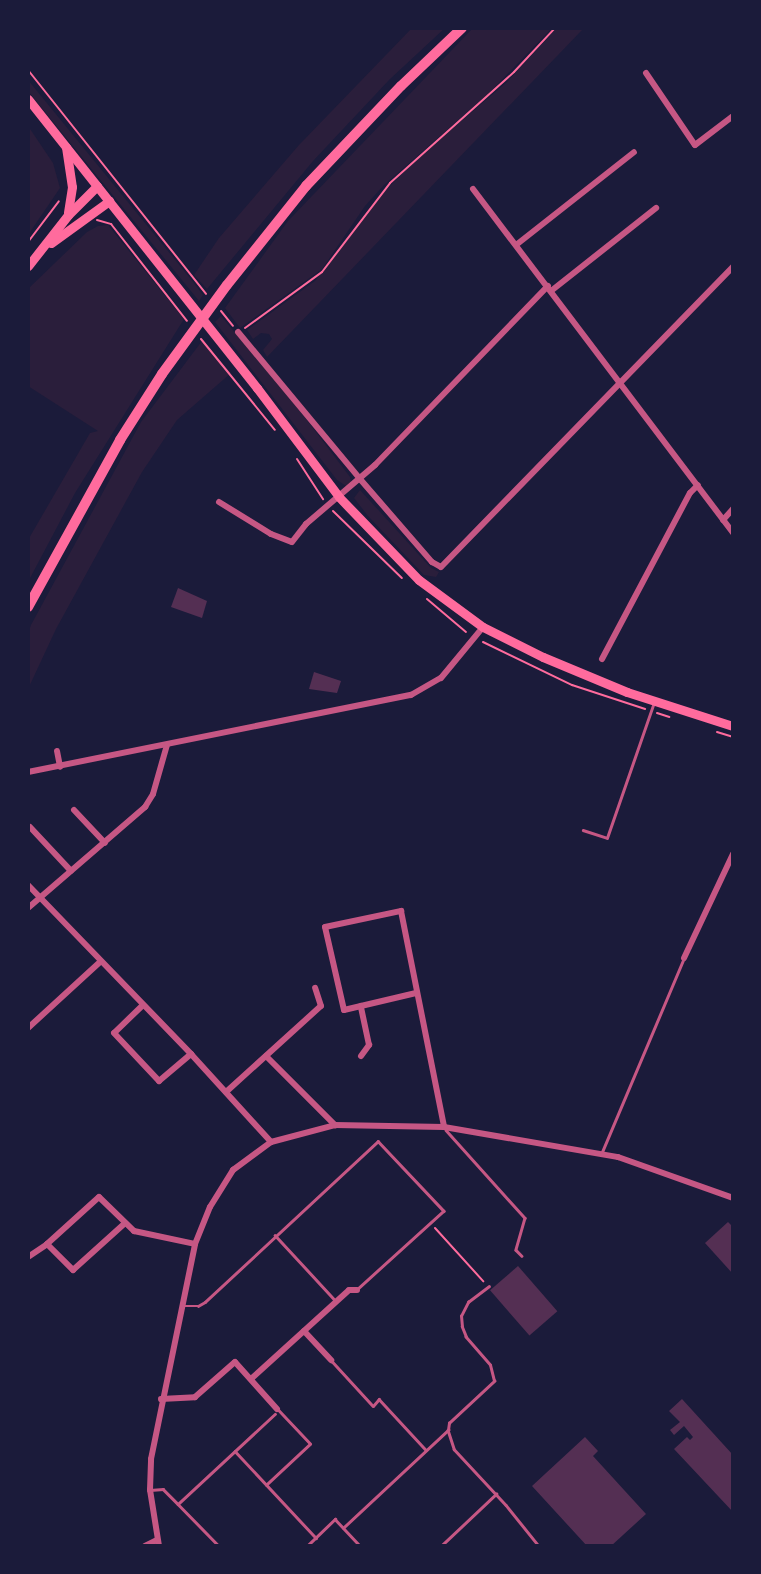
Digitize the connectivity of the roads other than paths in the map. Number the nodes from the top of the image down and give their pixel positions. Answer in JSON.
{"nodes":[{"id":1,"x":462,"y":28,"type":"edge"},
{"id":2,"x":646,"y":73,"type":"dead end"},
{"id":3,"x":28,"y":99,"type":"edge"},
{"id":4,"x":733,"y":116,"type":"edge"},
{"id":5,"x":65,"y":145,"type":"junction"},
{"id":6,"x":634,"y":152,"type":"dead end"},
{"id":7,"x":97,"y":186,"type":"junction"},
{"id":8,"x":473,"y":189,"type":"dead end"},
{"id":9,"x":109,"y":201,"type":"junction"},
{"id":10,"x":656,"y":208,"type":"dead end"},
{"id":11,"x":68,"y":215,"type":"junction"},
{"id":12,"x":516,"y":245,"type":"junction"},
{"id":13,"x":46,"y":246,"type":"junction"},
{"id":14,"x":28,"y":266,"type":"edge"},
{"id":15,"x":733,"y":267,"type":"edge"},
{"id":16,"x":550,"y":288,"type":"junction"},
{"id":17,"x":238,"y":332,"type":"road end"},
{"id":18,"x":622,"y":382,"type":"junction"},
{"id":19,"x":360,"y":479,"type":"junction"},
{"id":20,"x":698,"y":485,"type":"junction"},
{"id":21,"x":339,"y":497,"type":"junction"},
{"id":22,"x":219,"y":502,"type":"dead end"},
{"id":23,"x":733,"y":509,"type":"edge"},
{"id":24,"x":723,"y":520,"type":"junction"},
{"id":25,"x":733,"y":533,"type":"edge"},
{"id":26,"x":28,"y":607,"type":"edge"},
{"id":27,"x":483,"y":627,"type":"junction"},
{"id":28,"x":601,"y":659,"type":"dead end"},
{"id":29,"x":654,"y":702,"type":"junction"},
{"id":30,"x":733,"y":726,"type":"edge"},
{"id":31,"x":167,"y":745,"type":"junction"},
{"id":32,"x":57,"y":751,"type":"dead end"},
{"id":33,"x":60,"y":767,"type":"junction"},
{"id":34,"x":28,"y":772,"type":"edge"},
{"id":35,"x":74,"y":810,"type":"dead end"},
{"id":36,"x":30,"y":827,"type":"edge"},
{"id":37,"x":583,"y":830,"type":"dead end"},
{"id":38,"x":105,"y":843,"type":"junction"},
{"id":39,"x":733,"y":854,"type":"edge"},
{"id":40,"x":71,"y":871,"type":"junction"},
{"id":41,"x":28,"y":885,"type":"edge"},
{"id":42,"x":40,"y":898,"type":"junction"},
{"id":43,"x":28,"y":908,"type":"edge"},
{"id":44,"x":684,"y":958,"type":"joint"},
{"id":45,"x":100,"y":962,"type":"junction"},
{"id":46,"x":315,"y":988,"type":"dead end"},
{"id":47,"x":416,"y":993,"type":"junction"},
{"id":48,"x":143,"y":1005,"type":"junction"},
{"id":49,"x":361,"y":1006,"type":"junction"},
{"id":50,"x":28,"y":1028,"type":"edge"},
{"id":51,"x":191,"y":1054,"type":"junction"},
{"id":52,"x":266,"y":1056,"type":"junction"},
{"id":53,"x":360,"y":1056,"type":"dead end"},
{"id":54,"x":226,"y":1092,"type":"junction"},
{"id":55,"x":335,"y":1125,"type":"junction"},
{"id":56,"x":444,"y":1127,"type":"junction"},
{"id":57,"x":271,"y":1142,"type":"junction"},
{"id":58,"x":601,"y":1154,"type":"junction"},
{"id":59,"x":733,"y":1198,"type":"edge"},
{"id":60,"x":124,"y":1224,"type":"junction"},
{"id":61,"x":275,"y":1235,"type":"junction"},
{"id":62,"x":47,"y":1244,"type":"junction"},
{"id":63,"x":195,"y":1244,"type":"junction"},
{"id":64,"x":522,"y":1256,"type":"dead end"},
{"id":65,"x":28,"y":1257,"type":"edge"},
{"id":66,"x":489,"y":1286,"type":"road end"},
{"id":67,"x":357,"y":1290,"type":"joint"},
{"id":68,"x":336,"y":1301,"type":"junction"},
{"id":69,"x":182,"y":1306,"type":"junction"},
{"id":70,"x":304,"y":1331,"type":"junction"},
{"id":71,"x":331,"y":1360,"type":"joint"},
{"id":72,"x":251,"y":1379,"type":"junction"},
{"id":73,"x":161,"y":1399,"type":"junction"},
{"id":74,"x":276,"y":1411,"type":"junction"},
{"id":75,"x":448,"y":1430,"type":"junction"},
{"id":76,"x":426,"y":1450,"type":"junction"},
{"id":77,"x":235,"y":1451,"type":"junction"},
{"id":78,"x":266,"y":1485,"type":"junction"},
{"id":79,"x":150,"y":1490,"type":"junction"},
{"id":80,"x":496,"y":1494,"type":"junction"},
{"id":81,"x":178,"y":1504,"type":"junction"},
{"id":82,"x":343,"y":1528,"type":"junction"},
{"id":83,"x":316,"y":1538,"type":"junction"},
{"id":84,"x":158,"y":1543,"type":"edge"},
{"id":85,"x":145,"y":1546,"type":"edge"},
{"id":86,"x":219,"y":1546,"type":"edge"},
{"id":87,"x":307,"y":1546,"type":"edge"},
{"id":88,"x":360,"y":1546,"type":"edge"},
{"id":89,"x":441,"y":1546,"type":"edge"},
{"id":90,"x":539,"y":1546,"type":"edge"}],
"edges":[{"from":1,"to":26,"type":"main road"},
{"from":2,"to":4,"type":"street"},
{"from":3,"to":5,"type":"main road"},
{"from":5,"to":7,"type":"main road"},
{"from":5,"to":11,"type":"main road"},
{"from":6,"to":12,"type":"street"},
{"from":7,"to":9,"type":"main road"},
{"from":7,"to":11,"type":"main road"},
{"from":8,"to":12,"type":"street"},
{"from":9,"to":13,"type":"main road"},
{"from":9,"to":21,"type":"main road"},
{"from":10,"to":16,"type":"street"},
{"from":11,"to":13,"type":"main road"},
{"from":12,"to":16,"type":"street"},
{"from":13,"to":14,"type":"main road"},
{"from":15,"to":18,"type":"street"},
{"from":16,"to":18,"type":"street"},
{"from":16,"to":19,"type":"street"},
{"from":17,"to":19,"type":"street"},
{"from":18,"to":19,"type":"street"},
{"from":18,"to":20,"type":"street"},
{"from":19,"to":21,"type":"street"},
{"from":20,"to":24,"type":"street"},
{"from":20,"to":28,"type":"street"},
{"from":21,"to":22,"type":"street"},
{"from":21,"to":27,"type":"main road"},
{"from":23,"to":24,"type":"street"},
{"from":24,"to":25,"type":"street"},
{"from":27,"to":29,"type":"main road"},
{"from":27,"to":31,"type":"street"},
{"from":29,"to":30,"type":"main road"},
{"from":29,"to":37,"type":"lane"},
{"from":31,"to":33,"type":"street"},
{"from":31,"to":38,"type":"street"},
{"from":32,"to":33,"type":"street"},
{"from":33,"to":34,"type":"street"},
{"from":35,"to":38,"type":"street"},
{"from":36,"to":40,"type":"street"},
{"from":38,"to":40,"type":"street"},
{"from":39,"to":44,"type":"street"},
{"from":40,"to":42,"type":"street"},
{"from":41,"to":42,"type":"street"},
{"from":42,"to":43,"type":"street"},
{"from":42,"to":45,"type":"street"},
{"from":44,"to":58,"type":"lane"},
{"from":45,"to":48,"type":"street"},
{"from":45,"to":50,"type":"street"},
{"from":46,"to":52,"type":"street"},
{"from":47,"to":49,"type":"street"},
{"from":47,"to":49,"type":"street"},
{"from":47,"to":56,"type":"street"},
{"from":48,"to":51,"type":"street"},
{"from":48,"to":51,"type":"street"},
{"from":49,"to":53,"type":"street"},
{"from":51,"to":54,"type":"street"},
{"from":52,"to":54,"type":"street"},
{"from":52,"to":55,"type":"street"},
{"from":54,"to":57,"type":"street"},
{"from":55,"to":56,"type":"street"},
{"from":55,"to":57,"type":"street"},
{"from":56,"to":58,"type":"street"},
{"from":56,"to":64,"type":"lane"},
{"from":57,"to":63,"type":"street"},
{"from":58,"to":59,"type":"street"},
{"from":60,"to":62,"type":"street"},
{"from":60,"to":62,"type":"street"},
{"from":60,"to":63,"type":"street"},
{"from":61,"to":67,"type":"lane"},
{"from":61,"to":68,"type":"lane"},
{"from":61,"to":69,"type":"lane"},
{"from":62,"to":65,"type":"street"},
{"from":63,"to":69,"type":"street"},
{"from":66,"to":75,"type":"lane"},
{"from":67,"to":68,"type":"street"},
{"from":68,"to":70,"type":"street"},
{"from":69,"to":73,"type":"street"},
{"from":70,"to":71,"type":"street"},
{"from":70,"to":72,"type":"street"},
{"from":71,"to":76,"type":"lane"},
{"from":72,"to":73,"type":"street"},
{"from":72,"to":74,"type":"street"},
{"from":73,"to":79,"type":"street"},
{"from":74,"to":77,"type":"lane"},
{"from":74,"to":78,"type":"lane"},
{"from":75,"to":76,"type":"lane"},
{"from":75,"to":80,"type":"lane"},
{"from":76,"to":82,"type":"lane"},
{"from":77,"to":78,"type":"lane"},
{"from":77,"to":81,"type":"lane"},
{"from":78,"to":83,"type":"lane"},
{"from":79,"to":81,"type":"lane"},
{"from":79,"to":84,"type":"street"},
{"from":80,"to":89,"type":"lane"},
{"from":80,"to":90,"type":"lane"},
{"from":81,"to":86,"type":"lane"},
{"from":82,"to":83,"type":"lane"},
{"from":82,"to":88,"type":"lane"},
{"from":83,"to":87,"type":"lane"},
{"from":84,"to":85,"type":"street"}]}
